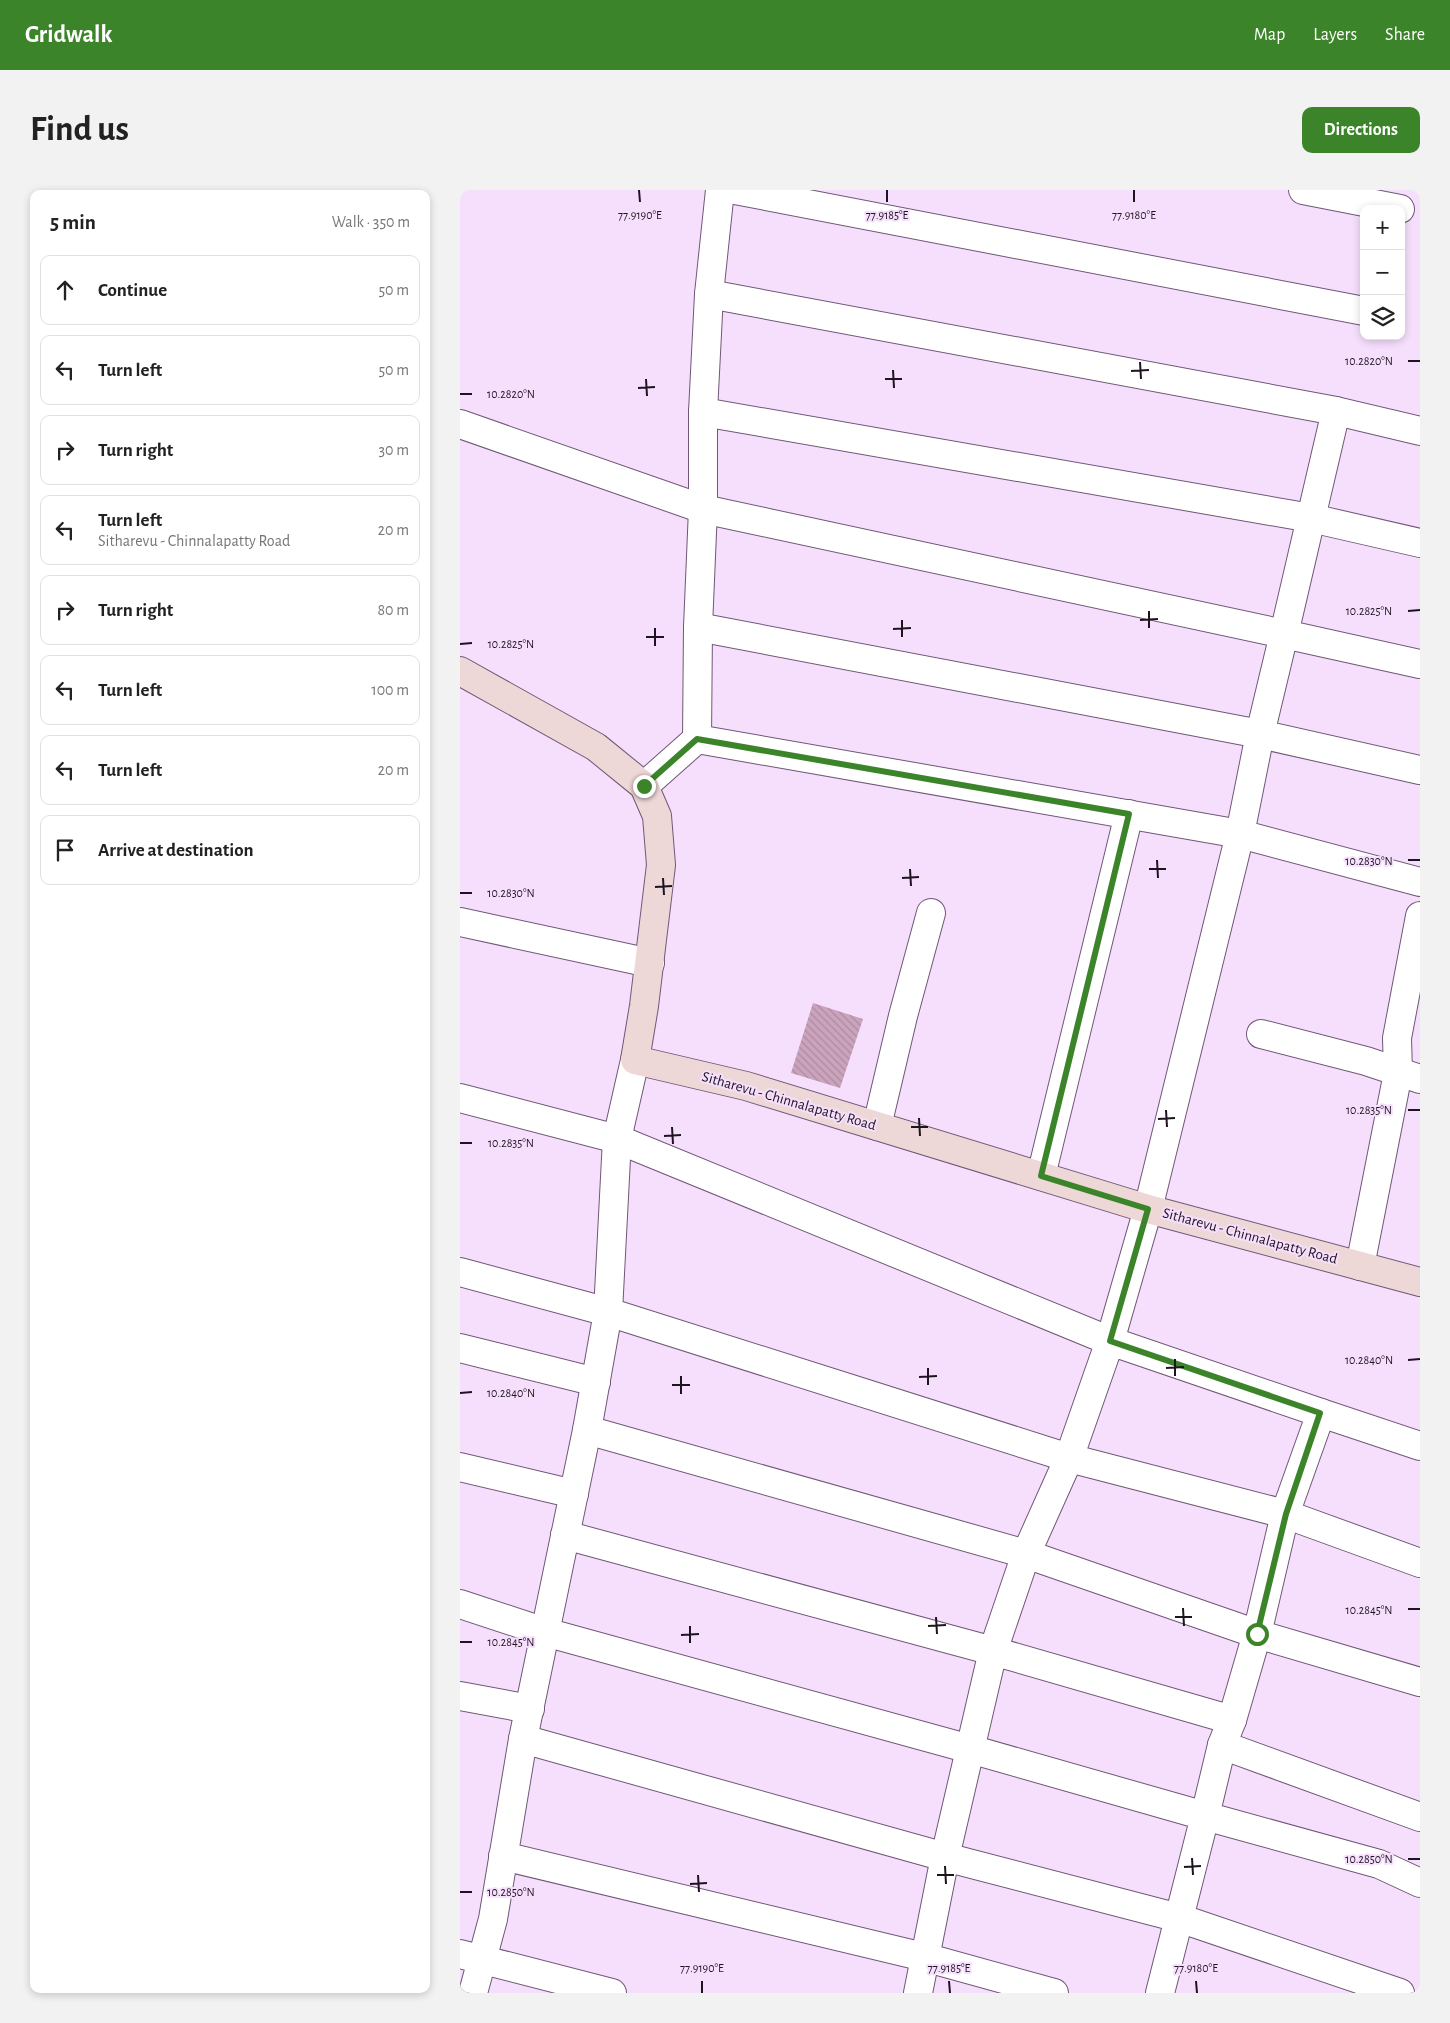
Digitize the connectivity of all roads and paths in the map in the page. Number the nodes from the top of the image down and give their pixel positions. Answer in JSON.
{"nodes":[{"id":1,"x":720,"y":190,"type":"edge"},
{"id":2,"x":735,"y":190,"type":"edge"},
{"id":3,"x":1303,"y":190,"type":"edge"},
{"id":4,"x":1366,"y":196,"type":"edge"},
{"id":5,"x":1390,"y":205,"type":"edge"},
{"id":6,"x":1405,"y":210,"type":"edge"},
{"id":7,"x":1420,"y":213,"type":"edge"},
{"id":8,"x":709,"y":294,"type":"junction"},
{"id":9,"x":1360,"y":310,"type":"edge"},
{"id":10,"x":1336,"y":411,"type":"junction"},
{"id":11,"x":702,"y":412,"type":"junction"},
{"id":12,"x":460,"y":424,"type":"edge"},
{"id":13,"x":1420,"y":431,"type":"edge"},
{"id":14,"x":704,"y":509,"type":"junction"},
{"id":15,"x":1311,"y":518,"type":"junction"},
{"id":16,"x":1420,"y":543,"type":"edge"},
{"id":17,"x":698,"y":628,"type":"junction"},
{"id":18,"x":1284,"y":634,"type":"junction"},
{"id":19,"x":1420,"y":664,"type":"edge"},
{"id":20,"x":460,"y":671,"type":"edge"},
{"id":21,"x":1260,"y":734,"type":"junction"},
{"id":22,"x":697,"y":739,"type":"junction"},
{"id":23,"x":1420,"y":770,"type":"edge"},
{"id":24,"x":644,"y":786,"type":"junction"},
{"id":25,"x":1129,"y":814,"type":"junction"},
{"id":26,"x":1240,"y":834,"type":"junction"},
{"id":27,"x":1420,"y":882,"type":"edge"},
{"id":28,"x":931,"y":913,"type":"dead end"},
{"id":29,"x":1420,"y":916,"type":"edge"},
{"id":30,"x":460,"y":922,"type":"edge"},
{"id":31,"x":650,"y":963,"type":"junction"},
{"id":32,"x":1261,"y":1034,"type":"dead end"},
{"id":33,"x":635,"y":1060,"type":"junction"},
{"id":34,"x":1409,"y":1076,"type":"edge"},
{"id":35,"x":460,"y":1098,"type":"edge"},
{"id":36,"x":877,"y":1126,"type":"junction"},
{"id":37,"x":617,"y":1139,"type":"junction"},
{"id":38,"x":1041,"y":1176,"type":"junction"},
{"id":39,"x":1148,"y":1209,"type":"junction"},
{"id":40,"x":1360,"y":1266,"type":"junction"},
{"id":41,"x":460,"y":1272,"type":"edge"},
{"id":42,"x":1420,"y":1282,"type":"edge"},
{"id":43,"x":608,"y":1312,"type":"junction"},
{"id":44,"x":1110,"y":1341,"type":"junction"},
{"id":45,"x":460,"y":1348,"type":"edge"},
{"id":46,"x":596,"y":1382,"type":"junction"},
{"id":47,"x":1320,"y":1413,"type":"junction"},
{"id":48,"x":587,"y":1430,"type":"junction"},
{"id":49,"x":1420,"y":1446,"type":"edge"},
{"id":50,"x":1069,"y":1458,"type":"junction"},
{"id":51,"x":460,"y":1467,"type":"edge"},
{"id":52,"x":574,"y":1494,"type":"junction"},
{"id":53,"x":1286,"y":1514,"type":"junction"},
{"id":54,"x":565,"y":1535,"type":"junction"},
{"id":55,"x":1026,"y":1554,"type":"junction"},
{"id":56,"x":1420,"y":1562,"type":"edge"},
{"id":57,"x":460,"y":1604,"type":"edge"},
{"id":58,"x":545,"y":1632,"type":"junction"},
{"id":59,"x":1257,"y":1634,"type":"junction"},
{"id":60,"x":993,"y":1651,"type":"junction"},
{"id":61,"x":1420,"y":1682,"type":"edge"},
{"id":62,"x":460,"y":1696,"type":"edge"},
{"id":63,"x":530,"y":1709,"type":"junction"},
{"id":64,"x":1227,"y":1732,"type":"junction"},
{"id":65,"x":523,"y":1739,"type":"junction"},
{"id":66,"x":970,"y":1749,"type":"junction"},
{"id":67,"x":1204,"y":1816,"type":"junction"},
{"id":68,"x":1420,"y":1817,"type":"edge"},
{"id":69,"x":503,"y":1856,"type":"junction"},
{"id":70,"x":945,"y":1857,"type":"junction"},
{"id":71,"x":1420,"y":1883,"type":"edge"},
{"id":72,"x":1180,"y":1918,"type":"junction"},
{"id":73,"x":471,"y":1956,"type":"edge"},
{"id":74,"x":924,"y":1957,"type":"junction"},
{"id":75,"x":473,"y":1993,"type":"edge"},
{"id":76,"x":612,"y":1993,"type":"edge"},
{"id":77,"x":918,"y":1993,"type":"edge"},
{"id":78,"x":1054,"y":1993,"type":"edge"},
{"id":79,"x":1160,"y":1993,"type":"edge"},
{"id":80,"x":1400,"y":1993,"type":"edge"}],
"edges":[{"from":1,"to":8,"type":"street"},
{"from":2,"to":9,"type":"street"},
{"from":3,"to":4,"type":"street"},
{"from":4,"to":5,"type":"street"},
{"from":6,"to":7,"type":"street"},
{"from":8,"to":10,"type":"street"},
{"from":8,"to":11,"type":"street"},
{"from":10,"to":13,"type":"street"},
{"from":10,"to":15,"type":"street"},
{"from":11,"to":14,"type":"street"},
{"from":11,"to":15,"type":"street"},
{"from":12,"to":14,"type":"street"},
{"from":14,"to":17,"type":"street"},
{"from":14,"to":18,"type":"street"},
{"from":15,"to":16,"type":"street"},
{"from":15,"to":18,"type":"street"},
{"from":17,"to":21,"type":"street"},
{"from":17,"to":22,"type":"street"},
{"from":18,"to":19,"type":"street"},
{"from":18,"to":21,"type":"street"},
{"from":20,"to":24,"type":"main road"},
{"from":21,"to":23,"type":"street"},
{"from":21,"to":26,"type":"street"},
{"from":22,"to":24,"type":"street"},
{"from":22,"to":25,"type":"street"},
{"from":24,"to":31,"type":"main road"},
{"from":25,"to":26,"type":"street"},
{"from":25,"to":38,"type":"street"},
{"from":26,"to":27,"type":"street"},
{"from":26,"to":39,"type":"street"},
{"from":28,"to":36,"type":"street"},
{"from":29,"to":34,"type":"street"},
{"from":30,"to":31,"type":"street"},
{"from":31,"to":33,"type":"main road"},
{"from":32,"to":34,"type":"street"},
{"from":33,"to":36,"type":"main road","name":"Sitharevu - Chinnalapatty Road"},
{"from":33,"to":37,"type":"street"},
{"from":34,"to":40,"type":"street"},
{"from":35,"to":37,"type":"street"},
{"from":36,"to":38,"type":"main road","name":"Sitharevu - Chinnalapatty Road"},
{"from":37,"to":43,"type":"street"},
{"from":37,"to":44,"type":"street"},
{"from":38,"to":39,"type":"main road","name":"Sitharevu - Chinnalapatty Road"},
{"from":39,"to":40,"type":"main road","name":"Sitharevu - Chinnalapatty Road"},
{"from":39,"to":44,"type":"street"},
{"from":40,"to":42,"type":"main road","name":"Sitharevu - Chinnalapatty Road"},
{"from":41,"to":43,"type":"street"},
{"from":43,"to":46,"type":"street"},
{"from":43,"to":50,"type":"street"},
{"from":44,"to":47,"type":"street"},
{"from":44,"to":50,"type":"street"},
{"from":45,"to":46,"type":"street"},
{"from":46,"to":48,"type":"street"},
{"from":47,"to":49,"type":"street"},
{"from":47,"to":53,"type":"street"},
{"from":48,"to":52,"type":"street"},
{"from":48,"to":55,"type":"street"},
{"from":50,"to":53,"type":"street"},
{"from":50,"to":55,"type":"street"},
{"from":51,"to":52,"type":"street"},
{"from":52,"to":54,"type":"street"},
{"from":53,"to":56,"type":"street"},
{"from":53,"to":59,"type":"street"},
{"from":54,"to":58,"type":"street"},
{"from":54,"to":60,"type":"street"},
{"from":55,"to":59,"type":"street"},
{"from":55,"to":60,"type":"street"},
{"from":57,"to":58,"type":"street"},
{"from":58,"to":63,"type":"street"},
{"from":58,"to":66,"type":"street"},
{"from":59,"to":61,"type":"street"},
{"from":59,"to":64,"type":"street"},
{"from":60,"to":64,"type":"street"},
{"from":60,"to":66,"type":"street"},
{"from":62,"to":63,"type":"street"},
{"from":63,"to":65,"type":"street"},
{"from":64,"to":67,"type":"street"},
{"from":64,"to":68,"type":"street"},
{"from":65,"to":69,"type":"street"},
{"from":65,"to":70,"type":"street"},
{"from":66,"to":67,"type":"street"},
{"from":66,"to":70,"type":"street"},
{"from":67,"to":71,"type":"street"},
{"from":67,"to":72,"type":"street"},
{"from":69,"to":73,"type":"street"},
{"from":69,"to":74,"type":"street"},
{"from":70,"to":72,"type":"street"},
{"from":70,"to":74,"type":"street"},
{"from":72,"to":79,"type":"street"},
{"from":72,"to":80,"type":"street"},
{"from":73,"to":75,"type":"street"},
{"from":73,"to":76,"type":"street"},
{"from":74,"to":77,"type":"street"},
{"from":74,"to":78,"type":"street"}]}
